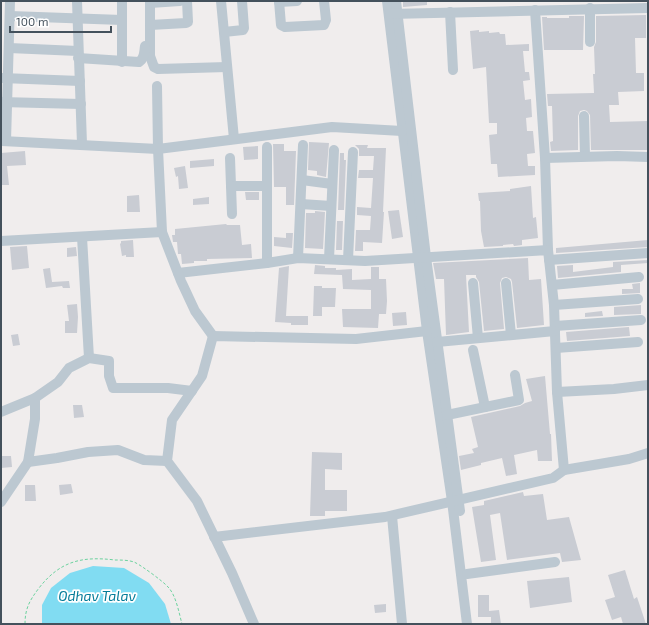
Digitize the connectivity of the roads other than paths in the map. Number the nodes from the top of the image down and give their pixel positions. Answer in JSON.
{"nodes":[{"id":1,"x":77,"y":1,"type":"edge"},
{"id":2,"x":122,"y":1,"type":"edge"},
{"id":3,"x":180,"y":1,"type":"edge"},
{"id":4,"x":187,"y":1,"type":"edge"},
{"id":5,"x":221,"y":1,"type":"edge"},
{"id":6,"x":242,"y":1,"type":"edge"},
{"id":7,"x":279,"y":1,"type":"edge"},
{"id":8,"x":296,"y":1,"type":"edge"},
{"id":9,"x":324,"y":1,"type":"edge"},
{"id":10,"x":387,"y":1,"type":"edge"},
{"id":11,"x":396,"y":1,"type":"edge"},
{"id":12,"x":149,"y":2,"type":"edge"},
{"id":13,"x":8,"y":7,"type":"edge"},
{"id":14,"x":590,"y":8,"type":"junction"},
{"id":15,"x":648,"y":8,"type":"edge"},
{"id":16,"x":534,"y":10,"type":"junction"},
{"id":17,"x":450,"y":12,"type":"junction"},
{"id":18,"x":393,"y":14,"type":"junction"},
{"id":19,"x":78,"y":18,"type":"junction"},
{"id":20,"x":122,"y":20,"type":"junction"},
{"id":21,"x":150,"y":25,"type":"junction"},
{"id":22,"x":224,"y":32,"type":"junction"},
{"id":23,"x":590,"y":42,"type":"dead end"},
{"id":24,"x":9,"y":48,"type":"junction"},
{"id":25,"x":78,"y":54,"type":"junction"},
{"id":26,"x":122,"y":62,"type":"junction"},
{"id":27,"x":227,"y":67,"type":"junction"},
{"id":28,"x":453,"y":70,"type":"dead end"},
{"id":29,"x":4,"y":78,"type":"edge"},
{"id":30,"x":80,"y":81,"type":"junction"},
{"id":31,"x":157,"y":86,"type":"dead end"},
{"id":32,"x":4,"y":102,"type":"edge"},
{"id":33,"x":81,"y":104,"type":"junction"},
{"id":34,"x":584,"y":116,"type":"dead end"},
{"id":35,"x":402,"y":130,"type":"junction"},
{"id":36,"x":234,"y":139,"type":"junction"},
{"id":37,"x":4,"y":141,"type":"edge"},
{"id":38,"x":82,"y":144,"type":"junction"},
{"id":39,"x":303,"y":145,"type":"dead end"},
{"id":40,"x":267,"y":147,"type":"dead end"},
{"id":41,"x":158,"y":149,"type":"junction"},
{"id":42,"x":334,"y":150,"type":"dead end"},
{"id":43,"x":353,"y":152,"type":"dead end"},
{"id":44,"x":585,"y":156,"type":"junction"},
{"id":45,"x":648,"y":157,"type":"edge"},
{"id":46,"x":230,"y":158,"type":"dead end"},
{"id":47,"x":545,"y":158,"type":"junction"},
{"id":48,"x":302,"y":180,"type":"junction"},
{"id":49,"x":332,"y":184,"type":"junction"},
{"id":50,"x":231,"y":186,"type":"junction"},
{"id":51,"x":267,"y":186,"type":"junction"},
{"id":52,"x":301,"y":204,"type":"junction"},
{"id":53,"x":331,"y":206,"type":"junction"},
{"id":54,"x":232,"y":214,"type":"dead end"},
{"id":55,"x":162,"y":232,"type":"junction"},
{"id":56,"x":82,"y":237,"type":"junction"},
{"id":57,"x":1,"y":241,"type":"edge"},
{"id":58,"x":648,"y":253,"type":"edge"},
{"id":59,"x":548,"y":255,"type":"junction"},
{"id":60,"x":422,"y":257,"type":"junction"},
{"id":61,"x":298,"y":258,"type":"junction"},
{"id":62,"x":329,"y":259,"type":"junction"},
{"id":63,"x":348,"y":260,"type":"junction"},
{"id":64,"x":267,"y":263,"type":"junction"},
{"id":65,"x":178,"y":273,"type":"junction"},
{"id":66,"x":639,"y":277,"type":"dead end"},
{"id":67,"x":473,"y":283,"type":"dead end"},
{"id":68,"x":506,"y":283,"type":"dead end"},
{"id":69,"x":552,"y":285,"type":"junction"},
{"id":70,"x":638,"y":299,"type":"dead end"},
{"id":71,"x":554,"y":305,"type":"junction"},
{"id":72,"x":641,"y":320,"type":"dead end"},
{"id":73,"x":555,"y":328,"type":"junction"},
{"id":74,"x":427,"y":331,"type":"junction"},
{"id":75,"x":511,"y":335,"type":"junction"},
{"id":76,"x":213,"y":336,"type":"junction"},
{"id":77,"x":478,"y":338,"type":"junction"},
{"id":78,"x":437,"y":342,"type":"junction"},
{"id":79,"x":638,"y":342,"type":"dead end"},
{"id":80,"x":556,"y":348,"type":"junction"},
{"id":81,"x":473,"y":350,"type":"dead end"},
{"id":82,"x":88,"y":358,"type":"junction"},
{"id":83,"x":515,"y":375,"type":"dead end"},
{"id":84,"x":648,"y":385,"type":"edge"},
{"id":85,"x":192,"y":391,"type":"junction"},
{"id":86,"x":557,"y":392,"type":"junction"},
{"id":87,"x":35,"y":398,"type":"junction"},
{"id":88,"x":485,"y":407,"type":"junction"},
{"id":89,"x":1,"y":412,"type":"edge"},
{"id":90,"x":447,"y":414,"type":"junction"},
{"id":91,"x":648,"y":453,"type":"edge"},
{"id":92,"x":167,"y":461,"type":"junction"},
{"id":93,"x":28,"y":462,"type":"junction"},
{"id":94,"x":564,"y":470,"type":"junction"},
{"id":95,"x":455,"y":500,"type":"junction"},
{"id":96,"x":1,"y":502,"type":"edge"},
{"id":97,"x":392,"y":516,"type":"junction"},
{"id":98,"x":214,"y":537,"type":"junction"},
{"id":99,"x":555,"y":562,"type":"dead end"},
{"id":100,"x":467,"y":574,"type":"junction"},
{"id":101,"x":254,"y":624,"type":"edge"},
{"id":102,"x":402,"y":624,"type":"edge"},
{"id":103,"x":467,"y":624,"type":"edge"},
{"id":104,"x":474,"y":624,"type":"edge"}],
"edges":[{"from":1,"to":19,"type":"street"},
{"from":2,"to":20,"type":"street"},
{"from":3,"to":12,"type":"street"},
{"from":4,"to":21,"type":"street"},
{"from":5,"to":22,"type":"street"},
{"from":6,"to":22,"type":"street"},
{"from":7,"to":8,"type":"street"},
{"from":7,"to":9,"type":"street"},
{"from":10,"to":18,"type":"street"},
{"from":11,"to":18,"type":"street"},
{"from":12,"to":21,"type":"street"},
{"from":12,"to":26,"type":"street"},
{"from":13,"to":19,"type":"street"},
{"from":13,"to":24,"type":"street"},
{"from":14,"to":15,"type":"street"},
{"from":14,"to":16,"type":"street"},
{"from":14,"to":23,"type":"street"},
{"from":16,"to":17,"type":"street"},
{"from":16,"to":47,"type":"street"},
{"from":17,"to":18,"type":"street"},
{"from":17,"to":28,"type":"street"},
{"from":18,"to":35,"type":"street"},
{"from":18,"to":60,"type":"street"},
{"from":19,"to":20,"type":"street"},
{"from":19,"to":25,"type":"street"},
{"from":20,"to":26,"type":"street"},
{"from":21,"to":27,"type":"street"},
{"from":22,"to":27,"type":"street"},
{"from":24,"to":25,"type":"street"},
{"from":24,"to":29,"type":"street"},
{"from":25,"to":26,"type":"street"},
{"from":25,"to":30,"type":"street"},
{"from":27,"to":36,"type":"street"},
{"from":29,"to":30,"type":"street"},
{"from":29,"to":32,"type":"street"},
{"from":30,"to":33,"type":"street"},
{"from":31,"to":41,"type":"street"},
{"from":32,"to":33,"type":"street"},
{"from":32,"to":37,"type":"street"},
{"from":33,"to":38,"type":"street"},
{"from":34,"to":44,"type":"street"},
{"from":35,"to":36,"type":"street"},
{"from":35,"to":60,"type":"street"},
{"from":36,"to":41,"type":"street"},
{"from":37,"to":38,"type":"street"},
{"from":38,"to":41,"type":"street"},
{"from":39,"to":48,"type":"street"},
{"from":40,"to":51,"type":"street"},
{"from":41,"to":55,"type":"street"},
{"from":42,"to":49,"type":"street"},
{"from":43,"to":63,"type":"street"},
{"from":44,"to":45,"type":"street"},
{"from":44,"to":47,"type":"street"},
{"from":46,"to":50,"type":"street"},
{"from":47,"to":59,"type":"street"},
{"from":48,"to":49,"type":"street"},
{"from":48,"to":52,"type":"street"},
{"from":49,"to":53,"type":"street"},
{"from":50,"to":51,"type":"street"},
{"from":50,"to":54,"type":"street"},
{"from":51,"to":64,"type":"street"},
{"from":52,"to":53,"type":"street"},
{"from":52,"to":61,"type":"street"},
{"from":53,"to":62,"type":"street"},
{"from":55,"to":56,"type":"street"},
{"from":55,"to":65,"type":"street"},
{"from":56,"to":57,"type":"street"},
{"from":56,"to":82,"type":"street"},
{"from":58,"to":59,"type":"street"},
{"from":59,"to":60,"type":"street"},
{"from":59,"to":69,"type":"street"},
{"from":60,"to":63,"type":"street"},
{"from":60,"to":74,"type":"street"},
{"from":60,"to":78,"type":"street"},
{"from":61,"to":62,"type":"street"},
{"from":61,"to":64,"type":"street"},
{"from":62,"to":63,"type":"street"},
{"from":64,"to":65,"type":"street"},
{"from":65,"to":76,"type":"street"},
{"from":66,"to":69,"type":"street"},
{"from":67,"to":77,"type":"street"},
{"from":68,"to":75,"type":"street"},
{"from":69,"to":71,"type":"street"},
{"from":70,"to":71,"type":"street"},
{"from":71,"to":73,"type":"street"},
{"from":72,"to":73,"type":"street"},
{"from":73,"to":75,"type":"street"},
{"from":73,"to":80,"type":"street"},
{"from":74,"to":76,"type":"street"},
{"from":74,"to":95,"type":"street"},
{"from":75,"to":77,"type":"street"},
{"from":76,"to":85,"type":"street"},
{"from":77,"to":78,"type":"street"},
{"from":78,"to":90,"type":"street"},
{"from":79,"to":80,"type":"street"},
{"from":80,"to":86,"type":"street"},
{"from":81,"to":88,"type":"street"},
{"from":82,"to":85,"type":"street"},
{"from":82,"to":87,"type":"street"},
{"from":83,"to":88,"type":"street"},
{"from":84,"to":86,"type":"street"},
{"from":85,"to":92,"type":"street"},
{"from":86,"to":94,"type":"street"},
{"from":87,"to":89,"type":"street"},
{"from":87,"to":93,"type":"street"},
{"from":88,"to":90,"type":"street"},
{"from":90,"to":95,"type":"street"},
{"from":91,"to":94,"type":"street"},
{"from":92,"to":93,"type":"street"},
{"from":92,"to":98,"type":"street"},
{"from":93,"to":96,"type":"street"},
{"from":94,"to":95,"type":"street"},
{"from":95,"to":97,"type":"street"},
{"from":95,"to":100,"type":"street"},
{"from":95,"to":103,"type":"street"},
{"from":97,"to":98,"type":"street"},
{"from":97,"to":102,"type":"street"},
{"from":98,"to":101,"type":"street"},
{"from":99,"to":100,"type":"street"},
{"from":100,"to":104,"type":"street"}]}
